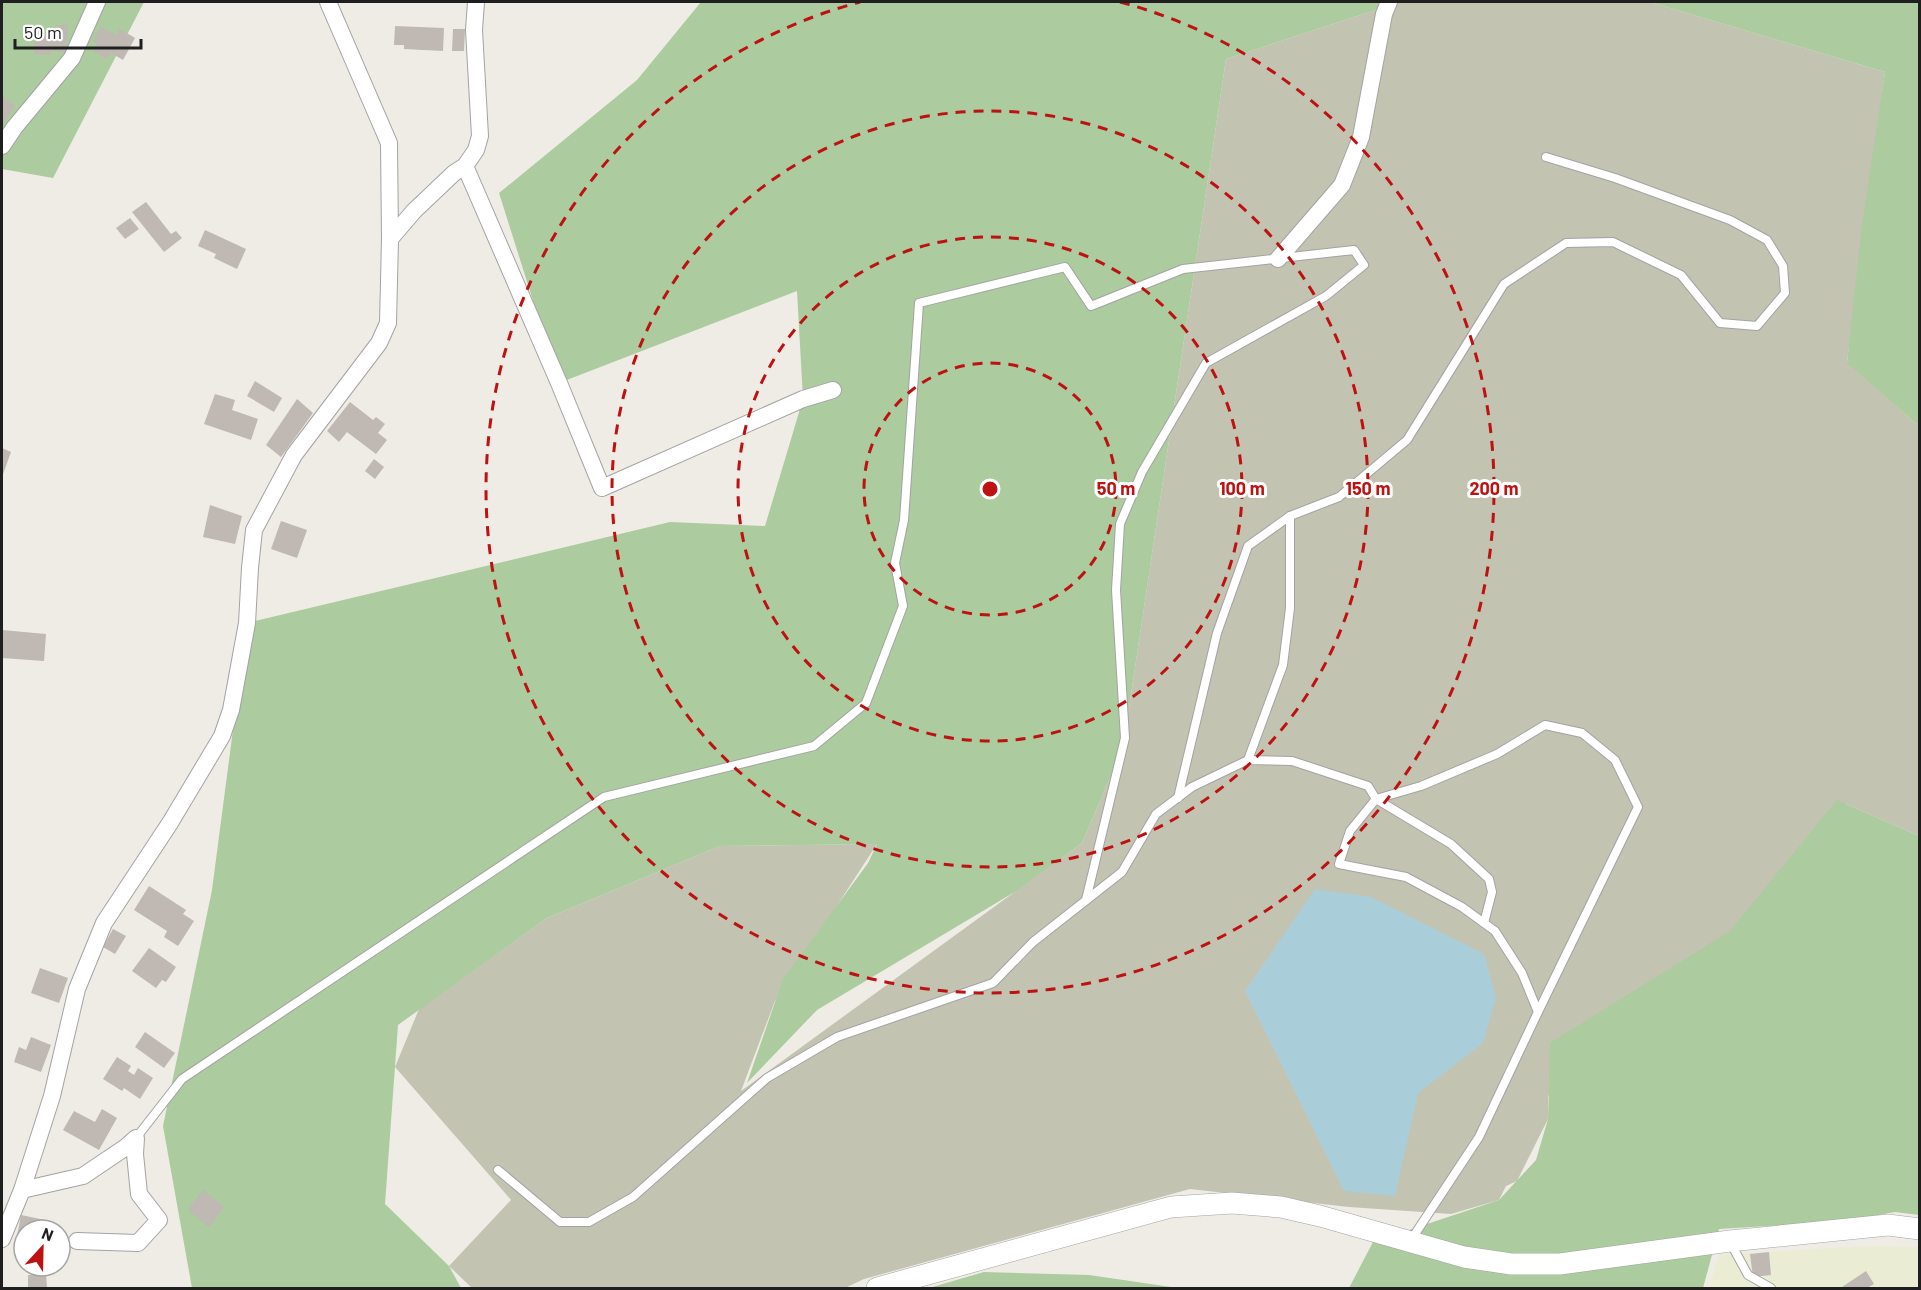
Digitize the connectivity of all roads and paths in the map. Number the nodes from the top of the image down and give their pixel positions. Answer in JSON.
{"nodes":[{"id":1,"x":97,"y":2,"type":"edge"},
{"id":2,"x":328,"y":2,"type":"edge"},
{"id":3,"x":476,"y":2,"type":"edge"},
{"id":4,"x":1389,"y":2,"type":"edge"},
{"id":5,"x":2,"y":146,"type":"edge"},
{"id":6,"x":1546,"y":157,"type":"dead end"},
{"id":7,"x":465,"y":166,"type":"junction"},
{"id":8,"x":390,"y":239,"type":"junction"},
{"id":9,"x":1278,"y":260,"type":"junction"},
{"id":10,"x":833,"y":390,"type":"dead end"},
{"id":11,"x":1290,"y":516,"type":"junction"},
{"id":12,"x":1248,"y":760,"type":"junction"},
{"id":13,"x":1178,"y":798,"type":"junction"},
{"id":14,"x":1376,"y":799,"type":"junction"},
{"id":15,"x":1086,"y":900,"type":"junction"},
{"id":16,"x":1484,"y":923,"type":"junction"},
{"id":17,"x":1538,"y":1012,"type":"junction"},
{"id":18,"x":136,"y":1138,"type":"junction"},
{"id":19,"x":498,"y":1170,"type":"dead end"},
{"id":20,"x":22,"y":1190,"type":"junction"},
{"id":21,"x":1920,"y":1229,"type":"edge"},
{"id":22,"x":2,"y":1239,"type":"edge"},
{"id":23,"x":77,"y":1241,"type":"dead end"},
{"id":24,"x":1730,"y":1241,"type":"junction"},
{"id":25,"x":1409,"y":1243,"type":"junction"},
{"id":26,"x":877,"y":1288,"type":"edge"},
{"id":27,"x":1771,"y":1288,"type":"edge"}],
"edges":[{"from":1,"to":5,"type":"street"},
{"from":2,"to":8,"type":"street"},
{"from":3,"to":7,"type":"street"},
{"from":4,"to":9,"type":"street"},
{"from":6,"to":11,"type":"lane"},
{"from":7,"to":8,"type":"street"},
{"from":7,"to":10,"type":"street"},
{"from":8,"to":20,"type":"street"},
{"from":9,"to":15,"type":"lane"},
{"from":9,"to":18,"type":"lane"},
{"from":11,"to":12,"type":"lane"},
{"from":11,"to":13,"type":"lane"},
{"from":12,"to":13,"type":"lane"},
{"from":12,"to":14,"type":"lane"},
{"from":13,"to":15,"type":"lane"},
{"from":14,"to":16,"type":"lane"},
{"from":14,"to":16,"type":"lane"},
{"from":14,"to":17,"type":"lane"},
{"from":15,"to":19,"type":"lane"},
{"from":16,"to":17,"type":"lane"},
{"from":17,"to":25,"type":"lane"},
{"from":18,"to":20,"type":"street"},
{"from":18,"to":23,"type":"street"},
{"from":20,"to":22,"type":"street"},
{"from":21,"to":24,"type":"street"},
{"from":24,"to":25,"type":"street"},
{"from":24,"to":27,"type":"lane"},
{"from":25,"to":26,"type":"street"}]}
